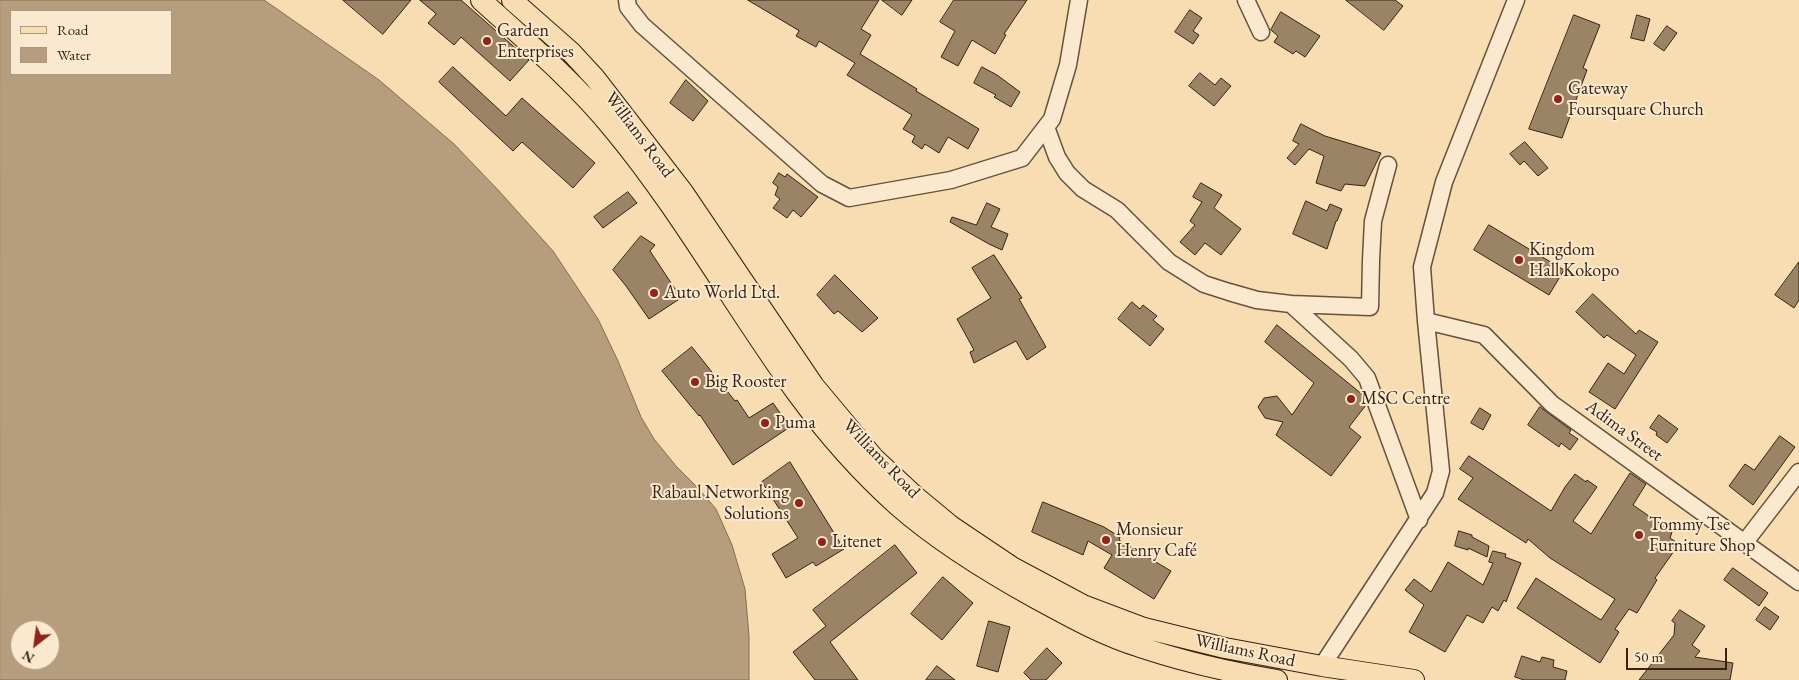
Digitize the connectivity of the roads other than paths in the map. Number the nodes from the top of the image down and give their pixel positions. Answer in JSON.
{"nodes":[{"id":1,"x":481,"y":0,"type":"edge"},
{"id":2,"x":512,"y":0,"type":"edge"},
{"id":3,"x":627,"y":0,"type":"edge"},
{"id":4,"x":1079,"y":0,"type":"edge"},
{"id":5,"x":1246,"y":0,"type":"edge"},
{"id":6,"x":1516,"y":0,"type":"edge"},
{"id":7,"x":1261,"y":32,"type":"dead end"},
{"id":8,"x":1046,"y":127,"type":"junction"},
{"id":9,"x":1388,"y":165,"type":"dead end"},
{"id":10,"x":1291,"y":304,"type":"junction"},
{"id":11,"x":1426,"y":321,"type":"junction"},
{"id":12,"x":1799,"y":472,"type":"edge"},
{"id":13,"x":1419,"y":520,"type":"junction"},
{"id":14,"x":1745,"y":542,"type":"junction"},
{"id":15,"x":1799,"y":582,"type":"edge"},
{"id":16,"x":1322,"y":666,"type":"junction"},
{"id":17,"x":1273,"y":680,"type":"edge"},
{"id":18,"x":1277,"y":680,"type":"edge"},
{"id":19,"x":1414,"y":680,"type":"edge"}],
"edges":[{"from":1,"to":17,"type":"main road","name":"Williams Road"},
{"from":2,"to":16,"type":"main road","name":"Williams Road"},
{"from":3,"to":8,"type":"street"},
{"from":4,"to":8,"type":"street"},
{"from":5,"to":7,"type":"street"},
{"from":6,"to":11,"type":"street"},
{"from":8,"to":10,"type":"street"},
{"from":9,"to":10,"type":"street"},
{"from":10,"to":13,"type":"street"},
{"from":11,"to":13,"type":"street"},
{"from":11,"to":14,"type":"street","name":"Adima Street"},
{"from":12,"to":14,"type":"street"},
{"from":13,"to":16,"type":"street"},
{"from":14,"to":15,"type":"street","name":"Adima Street"},
{"from":16,"to":19,"type":"main road","name":"Williams Road"},
{"from":17,"to":18,"type":"main road","name":"Williams Road"}]}
